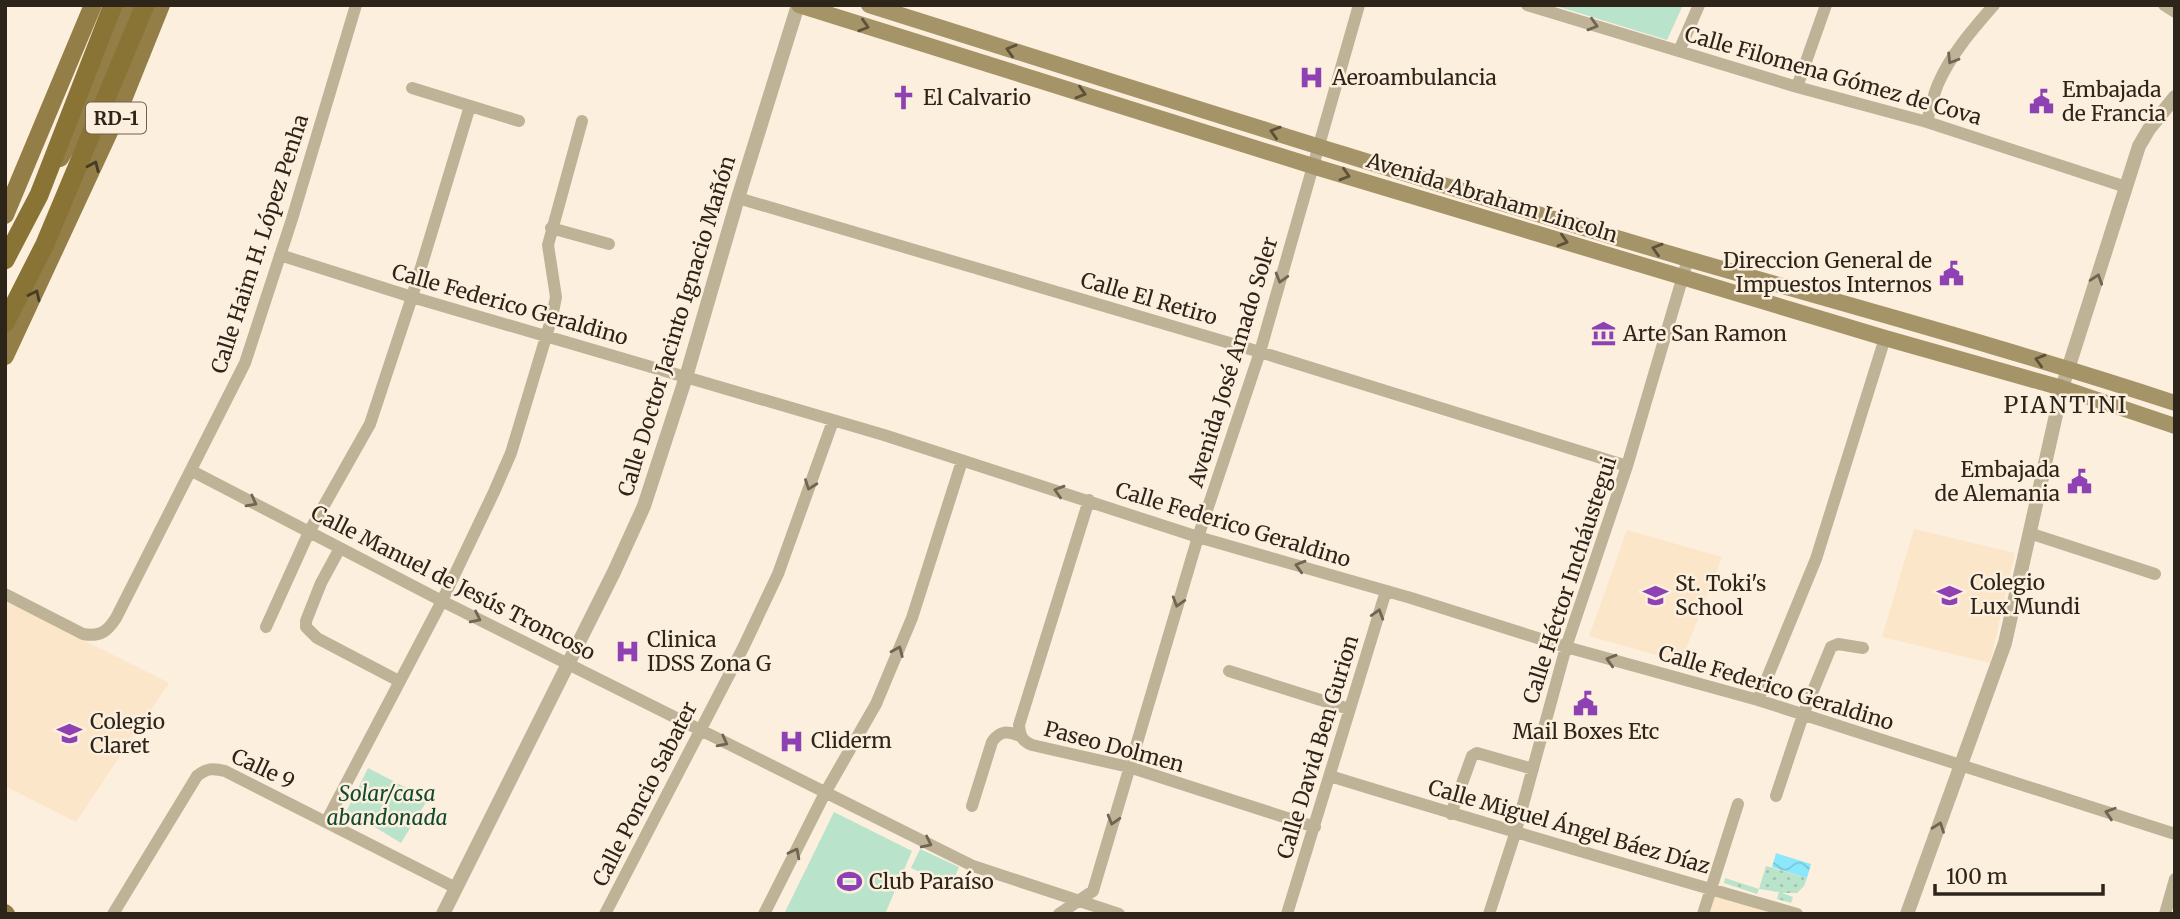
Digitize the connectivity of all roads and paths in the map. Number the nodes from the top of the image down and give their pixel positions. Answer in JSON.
{"nodes":[{"id":1,"x":85,"y":5,"type":"edge"},
{"id":2,"x":93,"y":5,"type":"edge"},
{"id":3,"x":113,"y":5,"type":"edge"},
{"id":4,"x":129,"y":5,"type":"edge"},
{"id":5,"x":145,"y":5,"type":"edge"},
{"id":6,"x":161,"y":5,"type":"edge"},
{"id":7,"x":356,"y":5,"type":"edge"},
{"id":8,"x":798,"y":5,"type":"edge"},
{"id":9,"x":869,"y":5,"type":"edge"},
{"id":10,"x":1359,"y":5,"type":"edge"},
{"id":11,"x":1527,"y":5,"type":"edge"},
{"id":12,"x":1699,"y":5,"type":"edge"},
{"id":13,"x":1826,"y":5,"type":"edge"},
{"id":14,"x":1994,"y":5,"type":"edge"},
{"id":15,"x":2164,"y":5,"type":"edge"},
{"id":16,"x":2175,"y":12,"type":"edge"},
{"id":17,"x":1679,"y":51,"type":"junction"},
{"id":18,"x":1797,"y":87,"type":"junction"},
{"id":19,"x":412,"y":88,"type":"dead end"},
{"id":20,"x":2175,"y":97,"type":"edge"},
{"id":21,"x":470,"y":106,"type":"junction"},
{"id":22,"x":519,"y":121,"type":"dead end"},
{"id":23,"x":582,"y":121,"type":"dead end"},
{"id":24,"x":1927,"y":122,"type":"junction"},
{"id":25,"x":42,"y":125,"type":"junction"},
{"id":26,"x":1320,"y":146,"type":"junction"},
{"id":27,"x":1313,"y":166,"type":"junction"},
{"id":28,"x":2126,"y":187,"type":"junction"},
{"id":29,"x":38,"y":195,"type":"junction"},
{"id":30,"x":738,"y":198,"type":"junction"},
{"id":31,"x":5,"y":215,"type":"edge"},
{"id":32,"x":551,"y":228,"type":"junction"},
{"id":33,"x":610,"y":244,"type":"dead end"},
{"id":34,"x":280,"y":255,"type":"junction"},
{"id":35,"x":1688,"y":258,"type":"junction"},
{"id":36,"x":5,"y":260,"type":"edge"},
{"id":37,"x":1682,"y":277,"type":"junction"},
{"id":38,"x":412,"y":297,"type":"junction"},
{"id":39,"x":5,"y":323,"type":"edge"},
{"id":40,"x":547,"y":335,"type":"junction"},
{"id":41,"x":1885,"y":338,"type":"junction"},
{"id":42,"x":1260,"y":352,"type":"junction"},
{"id":43,"x":5,"y":356,"type":"edge"},
{"id":44,"x":2069,"y":369,"type":"junction"},
{"id":45,"x":686,"y":377,"type":"junction"},
{"id":46,"x":2062,"y":388,"type":"junction"},
{"id":47,"x":2175,"y":403,"type":"edge"},
{"id":48,"x":833,"y":421,"type":"junction"},
{"id":49,"x":2175,"y":426,"type":"edge"},
{"id":50,"x":962,"y":461,"type":"junction"},
{"id":51,"x":1627,"y":466,"type":"junction"},
{"id":52,"x":192,"y":471,"type":"junction"},
{"id":53,"x":1089,"y":500,"type":"junction"},
{"id":54,"x":309,"y":532,"type":"junction"},
{"id":55,"x":2029,"y":533,"type":"junction"},
{"id":56,"x":1198,"y":537,"type":"junction"},
{"id":57,"x":340,"y":548,"type":"junction"},
{"id":58,"x":2155,"y":573,"type":"dead end"},
{"id":59,"x":1386,"y":591,"type":"junction"},
{"id":60,"x":5,"y":594,"type":"edge"},
{"id":61,"x":442,"y":601,"type":"junction"},
{"id":62,"x":265,"y":627,"type":"dead end"},
{"id":63,"x":1566,"y":647,"type":"junction"},
{"id":64,"x":1863,"y":648,"type":"dead end"},
{"id":65,"x":569,"y":663,"type":"junction"},
{"id":66,"x":1229,"y":671,"type":"dead end"},
{"id":67,"x":400,"y":681,"type":"junction"},
{"id":68,"x":1758,"y":700,"type":"junction"},
{"id":69,"x":1349,"y":709,"type":"junction"},
{"id":70,"x":1803,"y":715,"type":"junction"},
{"id":71,"x":699,"y":730,"type":"junction"},
{"id":72,"x":1020,"y":736,"type":"junction"},
{"id":73,"x":1961,"y":764,"type":"junction"},
{"id":74,"x":1129,"y":767,"type":"junction"},
{"id":75,"x":1533,"y":769,"type":"junction"},
{"id":76,"x":1330,"y":776,"type":"junction"},
{"id":77,"x":825,"y":793,"type":"junction"},
{"id":78,"x":1776,"y":796,"type":"dead end"},
{"id":79,"x":1738,"y":804,"type":"dead end"},
{"id":80,"x":972,"y":806,"type":"dead end"},
{"id":81,"x":1451,"y":814,"type":"junction"},
{"id":82,"x":326,"y":821,"type":"junction"},
{"id":83,"x":1315,"y":827,"type":"junction"},
{"id":84,"x":1515,"y":834,"type":"junction"},
{"id":85,"x":2175,"y":834,"type":"edge"},
{"id":86,"x":2175,"y":879,"type":"edge"},
{"id":87,"x":1711,"y":887,"type":"junction"},
{"id":88,"x":456,"y":888,"type":"junction"},
{"id":89,"x":1079,"y":902,"type":"junction"},
{"id":90,"x":113,"y":914,"type":"edge"},
{"id":91,"x":443,"y":914,"type":"edge"},
{"id":92,"x":605,"y":914,"type":"edge"},
{"id":93,"x":764,"y":914,"type":"edge"},
{"id":94,"x":1059,"y":914,"type":"edge"},
{"id":95,"x":1119,"y":914,"type":"edge"},
{"id":96,"x":1287,"y":914,"type":"edge"},
{"id":97,"x":1489,"y":914,"type":"edge"},
{"id":98,"x":1703,"y":914,"type":"edge"},
{"id":99,"x":1797,"y":914,"type":"edge"},
{"id":100,"x":1907,"y":914,"type":"edge"},
{"id":101,"x":2165,"y":914,"type":"edge"}],
"edges":[{"from":1,"to":25,"type":"main road"},
{"from":2,"to":25,"type":"main road"},
{"from":3,"to":29,"type":"highway","number":"RD-1"},
{"from":4,"to":29,"type":"main road"},
{"from":5,"to":39,"type":"highway","number":"RD-1"},
{"from":43,"to":6,"type":"main road","number":"RD-1","one_way":true},
{"from":7,"to":34,"type":"street","name":"Calle Haim H. López Penha"},
{"from":8,"to":27,"type":"main road","name":"Avenida Abraham Lincoln","one_way":true},
{"from":8,"to":30,"type":"street","name":"Calle Doctor Jacinto Ignacio Mañón"},
{"from":26,"to":9,"type":"main road","name":"Avenida Abraham Lincoln","one_way":true},
{"from":10,"to":26,"type":"street","name":"Avenida José Amado Soler"},
{"from":11,"to":17,"type":"street","name":"Calle Filomena Gómez de Cova","one_way":true},
{"from":12,"to":17,"type":"street"},
{"from":13,"to":18,"type":"street"},
{"from":14,"to":24,"type":"street","one_way":true},
{"from":15,"to":16,"type":"street"},
{"from":17,"to":18,"type":"street","name":"Calle Filomena Gómez de Cova"},
{"from":18,"to":24,"type":"street","name":"Calle Filomena Gómez de Cova"},
{"from":19,"to":21,"type":"street"},
{"from":20,"to":28,"type":"street"},
{"from":21,"to":22,"type":"street"},
{"from":21,"to":38,"type":"street"},
{"from":23,"to":32,"type":"street"},
{"from":24,"to":28,"type":"street","name":"Calle Filomena Gómez de Cova"},
{"from":25,"to":31,"type":"main road"},
{"from":26,"to":27,"type":"street","name":"Avenida José Amado Soler"},
{"from":35,"to":26,"type":"main road","name":"Avenida Abraham Lincoln","one_way":true},
{"from":27,"to":37,"type":"main road","name":"Avenida Abraham Lincoln","one_way":true},
{"from":27,"to":42,"type":"street","name":"Avenida José Amado Soler","one_way":true},
{"from":44,"to":28,"type":"street","one_way":true},
{"from":29,"to":36,"type":"highway","number":"RD-1"},
{"from":30,"to":42,"type":"street","name":"Calle El Retiro"},
{"from":30,"to":45,"type":"street","name":"Calle Doctor Jacinto Ignacio Mañón"},
{"from":32,"to":33,"type":"street"},
{"from":32,"to":40,"type":"street"},
{"from":34,"to":38,"type":"street","name":"Calle Federico Geraldino"},
{"from":34,"to":52,"type":"street","name":"Calle Haim H. López Penha"},
{"from":35,"to":37,"type":"street","name":"Calle Héctor Incháustegui"},
{"from":44,"to":35,"type":"main road","name":"Avenida Abraham Lincoln","one_way":true},
{"from":37,"to":41,"type":"main road","name":"Avenida Abraham Lincoln"},
{"from":37,"to":51,"type":"street","name":"Calle Héctor Incháustegui"},
{"from":38,"to":40,"type":"street","name":"Calle Federico Geraldino"},
{"from":38,"to":54,"type":"street"},
{"from":40,"to":45,"type":"street","name":"Calle Federico Geraldino"},
{"from":40,"to":61,"type":"street"},
{"from":41,"to":46,"type":"main road","name":"Avenida Abraham Lincoln"},
{"from":41,"to":68,"type":"street"},
{"from":42,"to":51,"type":"street","name":"Calle El Retiro"},
{"from":42,"to":56,"type":"street","name":"Avenida José Amado Soler"},
{"from":44,"to":46,"type":"street"},
{"from":44,"to":47,"type":"main road","name":"Avenida Abraham Lincoln"},
{"from":45,"to":48,"type":"street","name":"Calle Federico Geraldino"},
{"from":45,"to":65,"type":"street","name":"Calle Doctor Jacinto Ignacio Mañón"},
{"from":46,"to":49,"type":"main road","name":"Avenida Abraham Lincoln"},
{"from":46,"to":55,"type":"street"},
{"from":48,"to":50,"type":"street","name":"Calle Federico Geraldino"},
{"from":48,"to":71,"type":"street","name":"Calle Poncio Sabater","one_way":true},
{"from":53,"to":50,"type":"street","name":"Calle Federico Geraldino","one_way":true},
{"from":77,"to":50,"type":"street","one_way":true},
{"from":51,"to":63,"type":"street","name":"Calle Héctor Incháustegui"},
{"from":52,"to":54,"type":"street","name":"Calle Manuel de Jesús Troncoso","one_way":true},
{"from":52,"to":60,"type":"street","name":"Calle Haim H. López Penha"},
{"from":53,"to":56,"type":"street","name":"Calle Federico Geraldino"},
{"from":53,"to":72,"type":"street","name":"Paseo Dolmen"},
{"from":54,"to":57,"type":"street","name":"Calle Manuel de Jesús Troncoso"},
{"from":54,"to":62,"type":"street"},
{"from":55,"to":58,"type":"street"},
{"from":55,"to":73,"type":"street"},
{"from":59,"to":56,"type":"street","name":"Calle Federico Geraldino","one_way":true},
{"from":56,"to":74,"type":"street","name":"Avenida José Amado Soler","one_way":true},
{"from":57,"to":61,"type":"street","name":"Calle Manuel de Jesús Troncoso"},
{"from":57,"to":67,"type":"street"},
{"from":59,"to":63,"type":"street","name":"Calle Federico Geraldino"},
{"from":69,"to":59,"type":"street","name":"Calle David Ben Gurion","one_way":true},
{"from":61,"to":65,"type":"street","name":"Calle Manuel de Jesús Troncoso","one_way":true},
{"from":61,"to":67,"type":"street"},
{"from":68,"to":63,"type":"street","name":"Calle Federico Geraldino","one_way":true},
{"from":63,"to":75,"type":"street","name":"Calle Héctor Incháustegui"},
{"from":64,"to":70,"type":"street"},
{"from":65,"to":71,"type":"street","name":"Calle Manuel de Jesús Troncoso"},
{"from":65,"to":88,"type":"street","name":"Calle Doctor Jacinto Ignacio Mañón"},
{"from":66,"to":69,"type":"street"},
{"from":67,"to":82,"type":"street"},
{"from":68,"to":70,"type":"street","name":"Calle Federico Geraldino"},
{"from":69,"to":76,"type":"street","name":"Calle David Ben Gurion"},
{"from":70,"to":73,"type":"street","name":"Calle Federico Geraldino"},
{"from":70,"to":78,"type":"street"},
{"from":71,"to":77,"type":"street","name":"Calle Manuel de Jesús Troncoso","one_way":true},
{"from":71,"to":92,"type":"street","name":"Calle Poncio Sabater"},
{"from":72,"to":74,"type":"street","name":"Paseo Dolmen"},
{"from":72,"to":80,"type":"street"},
{"from":85,"to":73,"type":"street","name":"Calle Federico Geraldino","one_way":true},
{"from":100,"to":73,"type":"street","one_way":true},
{"from":74,"to":83,"type":"street","name":"Paseo Dolmen"},
{"from":74,"to":89,"type":"street","name":"Avenida José Amado Soler","one_way":true},
{"from":75,"to":81,"type":"street"},
{"from":75,"to":84,"type":"street","name":"Calle Héctor Incháustegui"},
{"from":76,"to":81,"type":"street","name":"Calle Miguel Ángel Báez Díaz"},
{"from":76,"to":83,"type":"street","name":"Calle David Ben Gurion"},
{"from":77,"to":89,"type":"street","name":"Calle Manuel de Jesús Troncoso","one_way":true},
{"from":93,"to":77,"type":"street","one_way":true},
{"from":79,"to":87,"type":"street"},
{"from":81,"to":84,"type":"street","name":"Calle Miguel Ángel Báez Díaz"},
{"from":82,"to":88,"type":"street","name":"Calle 9"},
{"from":82,"to":90,"type":"street","name":"Calle 9"},
{"from":83,"to":96,"type":"street","name":"Calle David Ben Gurion"},
{"from":84,"to":87,"type":"street","name":"Calle Miguel Ángel Báez Díaz"},
{"from":84,"to":97,"type":"street","name":"Calle Héctor Incháustegui"},
{"from":86,"to":101,"type":"street"},
{"from":87,"to":98,"type":"street"},
{"from":87,"to":99,"type":"street","name":"Calle Miguel Ángel Báez Díaz"},
{"from":88,"to":91,"type":"street","name":"Calle Doctor Jacinto Ignacio Mañón"},
{"from":89,"to":94,"type":"street","name":"Avenida José Amado Soler"},
{"from":89,"to":95,"type":"street","name":"Calle Manuel de Jesús Troncoso"}]}
